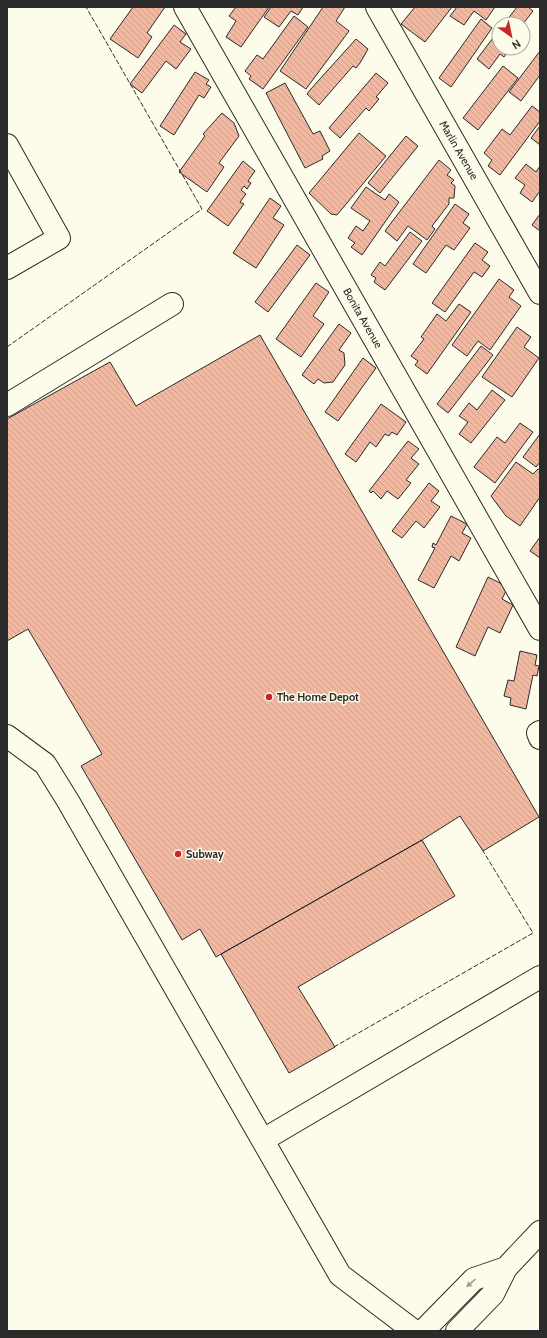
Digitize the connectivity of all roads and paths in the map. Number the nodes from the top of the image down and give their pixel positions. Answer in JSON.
{"nodes":[{"id":1,"x":185,"y":7,"type":"edge"},
{"id":2,"x":377,"y":7,"type":"edge"},
{"id":3,"x":7,"y":145,"type":"edge"},
{"id":4,"x":7,"y":268,"type":"edge"},
{"id":5,"x":540,"y":293,"type":"edge"},
{"id":6,"x":172,"y":304,"type":"dead end"},
{"id":7,"x":7,"y":405,"type":"edge"},
{"id":8,"x":540,"y":629,"type":"edge"},
{"id":9,"x":540,"y":732,"type":"edge"},
{"id":10,"x":7,"y":736,"type":"edge"},
{"id":11,"x":540,"y":738,"type":"edge"},
{"id":12,"x":540,"y":976,"type":"edge"},
{"id":13,"x":263,"y":1140,"type":"junction"},
{"id":14,"x":540,"y":1232,"type":"edge"},
{"id":15,"x":506,"y":1268,"type":"junction"},
{"id":16,"x":414,"y":1331,"type":"edge"},
{"id":17,"x":423,"y":1331,"type":"edge"},
{"id":18,"x":457,"y":1331,"type":"edge"}],
"edges":[{"from":1,"to":8,"type":"street","name":"Bonita Avenue"},
{"from":2,"to":5,"type":"street","name":"Marlin Avenue"},
{"from":3,"to":4,"type":"street"},
{"from":6,"to":7,"type":"street"},
{"from":9,"to":11,"type":"street"},
{"from":10,"to":13,"type":"street"},
{"from":12,"to":13,"type":"street"},
{"from":13,"to":16,"type":"street"},
{"from":14,"to":15,"type":"street"},
{"from":15,"to":17,"type":"street","one_way":true},
{"from":15,"to":18,"type":"street"}]}
